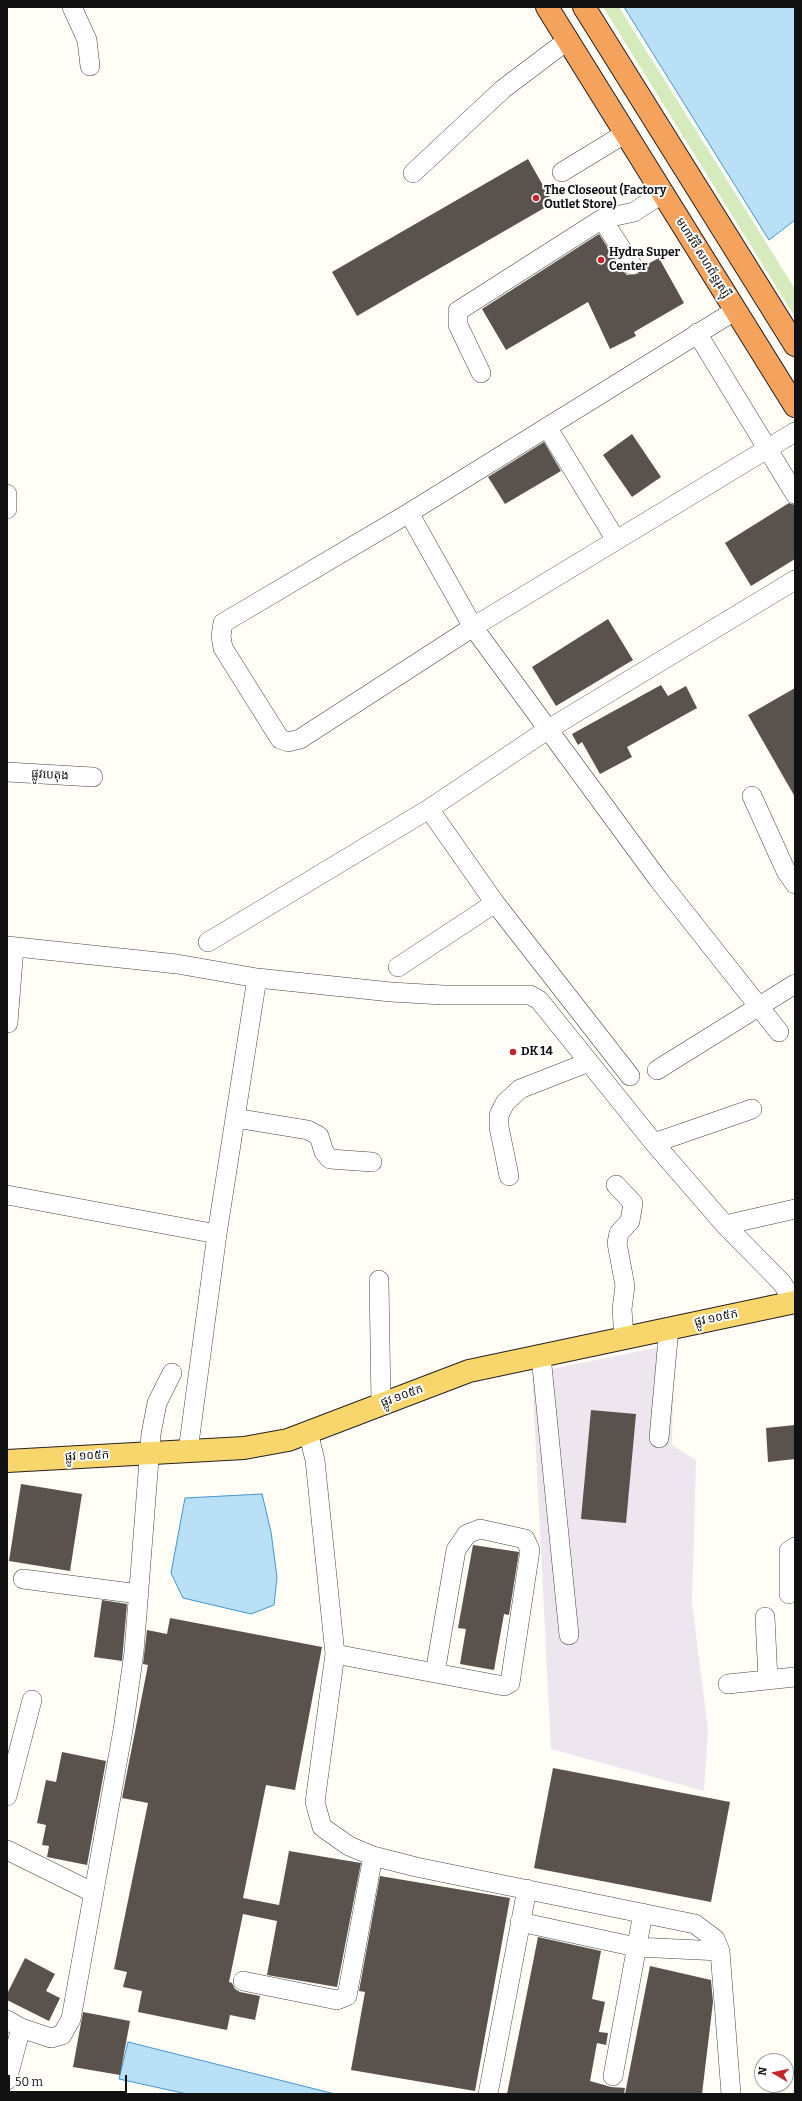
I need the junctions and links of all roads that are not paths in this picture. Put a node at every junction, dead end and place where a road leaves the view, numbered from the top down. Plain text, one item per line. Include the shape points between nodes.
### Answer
1 (72, 7) edge
2 (547, 7) edge
3 (584, 7) edge
4 (568, 40) junction
5 (90, 66) dead end
6 (626, 133) junction
7 (562, 172) dead end
8 (413, 173) dead end
9 (663, 193) junction
10 (602, 218) junction
11 (632, 265) dead end
12 (736, 310) junction
13 (698, 333) junction
14 (795, 346) edge
15 (481, 373) dead end
16 (795, 406) edge
17 (547, 426) junction
18 (795, 432) edge
19 (767, 449) junction
20 (7, 494) edge
21 (795, 494) edge
22 (7, 509) edge
23 (408, 513) junction
24 (616, 540) junction
25 (795, 580) edge
26 (473, 628) junction
27 (547, 730) junction
28 (7, 772) edge
29 (93, 777) dead end
30 (752, 796) dead end
31 (429, 810) junction
32 (795, 884) edge
33 (495, 903) junction
34 (208, 942) dead end
35 (10, 946) edge
36 (398, 967) dead end
37 (257, 978) junction
38 (795, 984) edge
39 (758, 1006) junction
40 (8, 1023) dead end
41 (779, 1032) dead end
42 (589, 1062) junction
43 (657, 1070) dead end
44 (630, 1076) dead end
45 (752, 1109) dead end
46 (235, 1118) junction
47 (654, 1143) junction
48 (372, 1162) dead end
49 (509, 1176) dead end
50 (616, 1186) dead end
51 (7, 1195) edge
52 (795, 1209) edge
53 (725, 1225) junction
54 (217, 1234) junction
55 (379, 1280) dead end
56 (795, 1302) edge
57 (669, 1328) junction
58 (624, 1338) junction
59 (541, 1356) junction
60 (172, 1373) dead end
61 (381, 1403) junction
62 (308, 1432) junction
63 (658, 1438) dead end
64 (188, 1451) junction
65 (149, 1453) junction
66 (7, 1461) edge
67 (795, 1547) edge
68 (23, 1579) dead end
69 (138, 1594) junction
70 (789, 1594) dead end
71 (765, 1617) dead end
72 (569, 1635) dead end
73 (336, 1654) junction
74 (435, 1673) junction
75 (795, 1677) edge
76 (768, 1680) junction
77 (728, 1684) dead end
78 (32, 1700) dead end
79 (7, 1796) edge
80 (7, 1850) edge
81 (373, 1856) junction
82 (527, 1889) junction
83 (94, 1893) junction
84 (643, 1912) junction
85 (520, 1922) junction
86 (636, 1947) junction
87 (720, 1951) junction
88 (243, 1981) dead end
89 (14, 2024) edge
90 (614, 2076) dead end
91 (7, 2080) edge
92 (488, 2094) edge
93 (731, 2094) edge

1 - 5 street via 87,40
2 - 4 highway, មហាវិថី សហព័ន្ធរុស្ស៊ី
3 - 14 highway
4 - 6 highway, មហាវិថី សហព័ន្ធរុស្ស៊ី
4 - 8 street via 503,89
6 - 7 street
6 - 9 highway, មហាវិថី សហព័ន្ធរុស្ស៊ី
9 - 10 street via 634,212
9 - 12 highway, មហាវិថី សហព័ន្ធរុស្ស៊ី
10 - 11 street
10 - 15 street via 458,311 458,325
12 - 13 street
12 - 16 highway, មហាវិថី សហព័ន្ធរុស្ស៊ី
13 - 17 street
13 - 19 street
17 - 23 street
17 - 24 street
18 - 19 street
19 - 21 street
19 - 24 street
20 - 22 street
23 - 26 street
23 - 26 street via 224,623 221,636 223,648 280,739 288,742 300,740
24 - 26 street
25 - 27 street
26 - 27 street
27 - 31 street
27 - 39 street via 658,880
28 - 29 street, ផ្លូវបេតុង
30 - 32 street via 786,871
31 - 33 street
31 - 34 street
33 - 36 street
33 - 44 street
35 - 37 street via 177,964
35 - 40 street
37 - 42 street via 443,995 530,996 539,1000
37 - 46 street
38 - 39 street
39 - 41 street
39 - 43 street
42 - 47 street
42 - 49 street via 520,1089 504,1103 499,1115 499,1127
45 - 47 street
46 - 48 street via 308,1130 319,1136 324,1152 330,1159
46 - 54 street
47 - 53 street
50 - 58 street via 633,1203 630,1221 620,1233 617,1243 625,1286 622,1309
51 - 54 street
52 - 53 street
53 - 56 street via 782,1283
54 - 64 street
55 - 61 street
56 - 57 main road, ផ្លូវ ១០៥ក
57 - 58 main road, ផ្លូវ ១០៥ក
57 - 63 street
58 - 59 main road, ផ្លូវ ១០៥ក
59 - 61 main road, ផ្លូវ ១០៥ក via 469,1371
59 - 72 street
60 - 65 street via 157,1403
61 - 62 main road, ផ្លូវ ១០៥ក
62 - 64 main road, ផ្លូវ ១០៥ក via 288,1440 244,1448
62 - 73 street via 315,1460
64 - 65 main road, ផ្លូវ ១០៥ក
65 - 66 main road, ផ្លូវ ១០៥ក
65 - 69 street
67 - 70 street via 789,1551
68 - 69 street
69 - 83 street via 134,1652 123,1730
71 - 76 street
73 - 74 street
73 - 81 street via 315,1802 322,1827 349,1846
74 - 74 street via 504,1686 510,1683 530,1550 525,1539 480,1529 467,1534 456,1550
75 - 76 street
76 - 77 street
78 - 79 street
80 - 83 street
81 - 82 street
81 - 88 street via 347,1996 337,2000
82 - 84 street
82 - 85 street
83 - 89 street via 71,2019 62,2035 52,2038
84 - 86 street
84 - 87 street via 695,1924 715,1939
85 - 86 street
85 - 92 street
86 - 87 street
86 - 90 street
87 - 93 street
89 - 91 street

